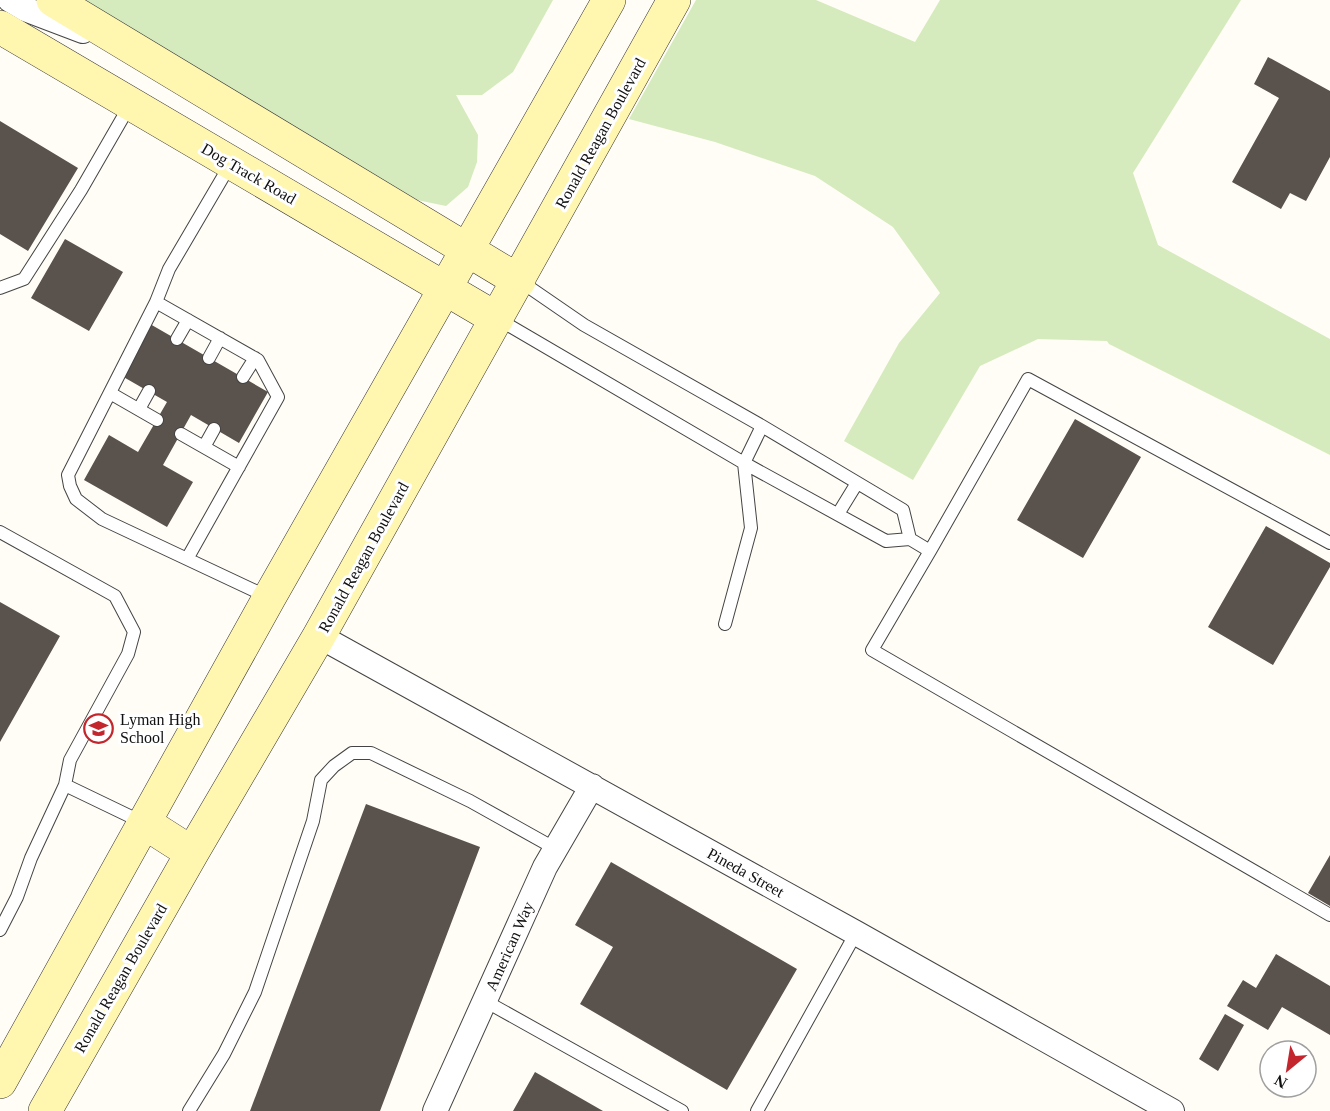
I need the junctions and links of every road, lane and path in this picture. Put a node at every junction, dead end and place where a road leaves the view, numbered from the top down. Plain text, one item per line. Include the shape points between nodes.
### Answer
1 (53, 0) edge
2 (609, 0) edge
3 (674, 0) edge
4 (3, 21) edge
5 (147, 56) junction
6 (130, 104) junction
7 (231, 163) junction
8 (467, 249) junction
9 (519, 281) junction
10 (0, 288) edge
11 (444, 288) junction
12 (156, 302) junction
13 (497, 319) junction
14 (188, 320) junction
15 (177, 339) dead end
16 (220, 339) junction
17 (209, 357) dead end
18 (255, 357) junction
19 (243, 377) dead end
20 (149, 391) dead end
21 (110, 393) junction
22 (139, 409) junction
23 (157, 420) dead end
24 (762, 426) junction
25 (214, 429) dead end
26 (181, 434) dead end
27 (204, 447) junction
28 (744, 463) junction
29 (239, 467) junction
30 (857, 483) junction
31 (838, 514) junction
32 (0, 532) edge
33 (910, 539) junction
34 (1330, 543) edge
35 (930, 551) junction
36 (187, 559) junction
37 (269, 598) junction
38 (725, 624) dead end
39 (319, 636) junction
40 (65, 785) junction
41 (592, 786) junction
42 (145, 823) junction
43 (556, 849) junction
44 (192, 853) junction
45 (1330, 915) edge
46 (0, 930) edge
47 (856, 933) junction
48 (485, 1001) junction
49 (0, 1082) edge
50 (45, 1111) edge
51 (189, 1111) edge
52 (435, 1111) edge
53 (682, 1111) edge
54 (757, 1111) edge
55 (1172, 1111) edge

1 - 5 main road
2 - 8 main road
3 - 9 main road, Ronald Reagan Boulevard
4 - 5 street via 25,9
4 - 6 main road, Dog Track Road
5 - 8 main road
6 - 7 main road, Dog Track Road
6 - 10 lane via 24,279
7 - 11 main road, Dog Track Road
7 - 12 lane via 169,269
8 - 9 main road
8 - 11 main road
9 - 13 main road, Ronald Reagan Boulevard
9 - 24 lane via 584,324
11 - 13 main road, Dog Track Road
11 - 37 main road
12 - 14 lane
12 - 21 lane
13 - 28 lane
13 - 39 main road, Ronald Reagan Boulevard
14 - 15 lane
14 - 16 lane
16 - 17 lane
16 - 18 lane
18 - 19 lane
18 - 29 lane via 278,397
20 - 22 lane
21 - 22 lane
21 - 36 lane via 68,475 76,499 102,519
22 - 23 lane
24 - 28 lane
24 - 30 lane
25 - 27 lane
26 - 27 lane
27 - 29 lane
28 - 31 lane
28 - 38 lane via 751,528
29 - 36 lane
30 - 31 lane
30 - 33 lane via 903,510
31 - 33 lane via 886,541
32 - 40 lane via 115,596 134,633 128,654 70,760
33 - 35 lane
34 - 35 lane via 1028,379
35 - 45 lane via 872,650
36 - 37 lane
37 - 42 main road
39 - 41 street, Pineda Street
39 - 44 main road, Ronald Reagan Boulevard
40 - 42 lane
40 - 46 lane
41 - 43 street, American Way
41 - 47 street, Pineda Street
42 - 44 main road
42 - 49 main road
43 - 48 street, American Way
43 - 51 lane via 371,753 352,753 321,780 313,821 255,992
44 - 50 main road, Ronald Reagan Boulevard
47 - 54 lane
47 - 55 street, Pineda Street
48 - 52 street, American Way
48 - 53 lane

